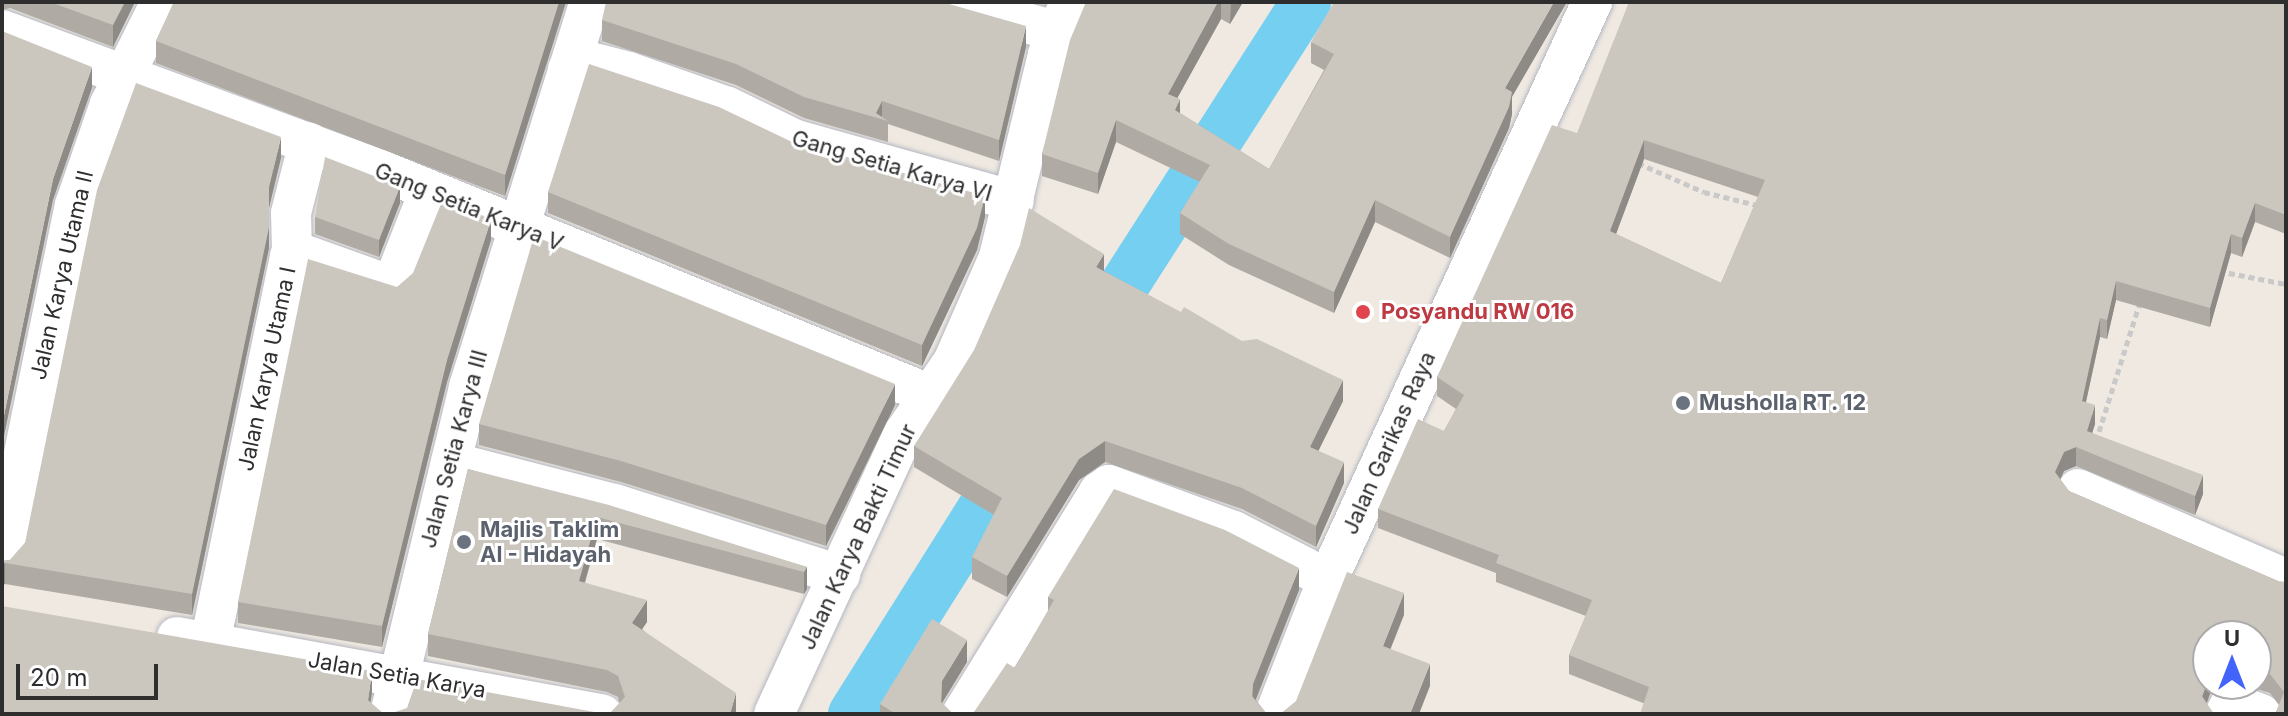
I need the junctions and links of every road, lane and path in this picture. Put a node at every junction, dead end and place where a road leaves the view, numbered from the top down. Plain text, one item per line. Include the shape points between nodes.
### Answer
1 (161, 2) edge
2 (590, 2) edge
3 (949, 2) edge
4 (1592, 2) edge
5 (1063, 16) edge
6 (2, 30) edge
7 (568, 69) junction
8 (128, 73) junction
9 (309, 142) junction
10 (1635, 162) edge
11 (429, 192) junction
12 (1014, 201) junction
13 (1766, 208) edge
14 (518, 228) junction
15 (292, 253) junction
16 (2206, 270) edge
17 (2286, 284) edge
18 (2142, 294) edge
19 (931, 395) junction
20 (451, 462) junction
21 (2078, 489) joint
22 (2, 560) edge
23 (840, 575) junction
24 (1328, 579) junction
25 (2286, 579) edge
26 (136, 630) edge
27 (210, 643) junction
28 (398, 673) junction
29 (390, 714) edge
30 (602, 714) edge
31 (774, 714) edge
32 (962, 714) edge
33 (1275, 714) edge

1 - 8 street, Jalan Karya Utama II
2 - 7 street
3 - 5 street
4 - 24 street, Jalan Garikas Raya via 1405,428
5 - 12 street, Jalan Karya Bakti Timur
6 - 8 street, Gang Setia Karya V
7 - 12 street, Gang Setia Karya VI via 587,61 629,72 728,107 796,140
7 - 14 street
8 - 9 street, Gang Setia Karya V
8 - 22 street, Jalan Karya Utama II via 110,104 75,205
9 - 11 street, Gang Setia Karya V
9 - 15 street via 291,213
10 - 13 path via 1704,192
11 - 14 street, Gang Setia Karya V
11 - 15 street, Jalan Karya Utama I via 392,286
12 - 19 street, Jalan Karya Bakti Timur via 999,257 953,362
14 - 19 street, Gang Setia Karya V
14 - 20 street, Jalan Setia Karya III
15 - 27 street, Jalan Karya Utama I
16 - 17 path
18 - 21 path via 2127,355
19 - 23 street, Jalan Karya Bakti Timur via 904,433
20 - 23 street via 615,504
20 - 28 street, Jalan Setia Karya III
21 - 25 street
23 - 31 street, Jalan Karya Bakti Timur
24 - 32 street via 1234,531 1109,485 1099,492
24 - 33 street, Jalan Garikas Raya
26 - 27 street, Jalan Setia Karya
27 - 28 street, Jalan Setia Karya
28 - 29 street, Jalan Setia Karya III
28 - 30 street, Jalan Setia Karya

